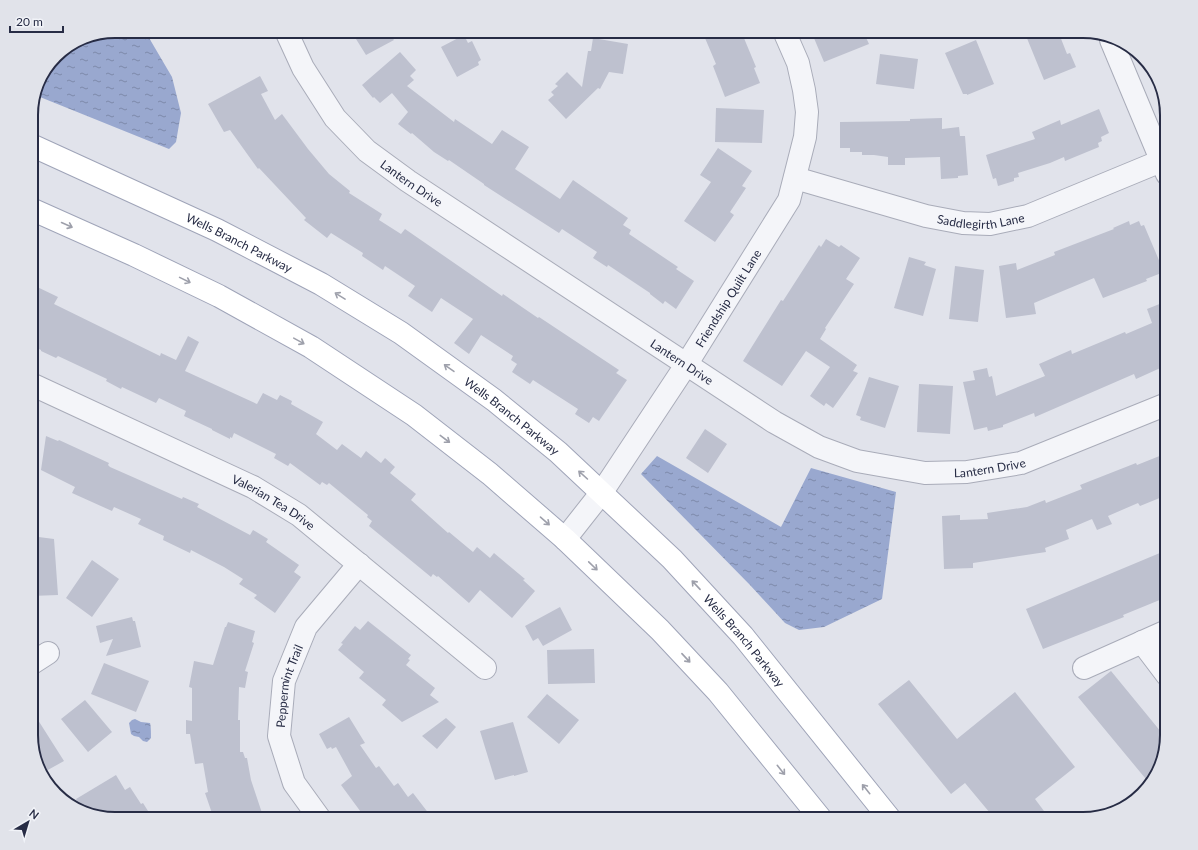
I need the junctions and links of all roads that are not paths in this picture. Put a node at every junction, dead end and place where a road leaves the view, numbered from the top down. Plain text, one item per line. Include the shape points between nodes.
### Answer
1 (289, 38) edge
2 (787, 38) edge
3 (1113, 44) edge
4 (38, 148) edge
5 (1160, 158) edge
6 (1160, 169) edge
7 (795, 178) junction
8 (38, 212) edge
9 (686, 365) junction
10 (38, 387) edge
11 (1160, 407) edge
12 (602, 492) junction
13 (565, 539) junction
14 (359, 564) junction
15 (1160, 634) edge
16 (1142, 642) junction
17 (1160, 666) edge
18 (485, 668) dead end
19 (1084, 668) dead end
20 (315, 812) edge
21 (816, 812) edge
22 (884, 812) edge

1 - 9 street, Lantern Drive via 303,68 335,118 367,151 408,181
2 - 7 street, Friendship Quilt Lane via 798,63 807,112 805,137
3 - 5 street
12 -> 4 main road, Wells Branch Parkway via 494,400 401,334 321,284 218,230
6 - 7 street, Saddlegirth Lane via 1028,216 990,224 963,223 926,216
7 - 9 street, Friendship Quilt Lane via 789,200
8 -> 13 main road via 219,296 311,347 414,415 490,474
9 - 11 street, Lantern Drive via 774,422 819,447 857,461 924,473 968,472 1021,463
9 - 12 street, Friendship Quilt Lane
10 - 14 street, Valerian Tea Drive via 253,487 299,515
12 - 13 street, Friendship Quilt Lane
22 -> 12 main road, Wells Branch Parkway via 743,636 672,559
13 -> 21 main road via 660,630 718,692
14 - 18 street, Valerian Tea Drive
14 - 20 street, Peppermint Trail via 306,627 284,681 280,736 294,782
15 - 16 street
16 - 17 street
16 - 19 street

